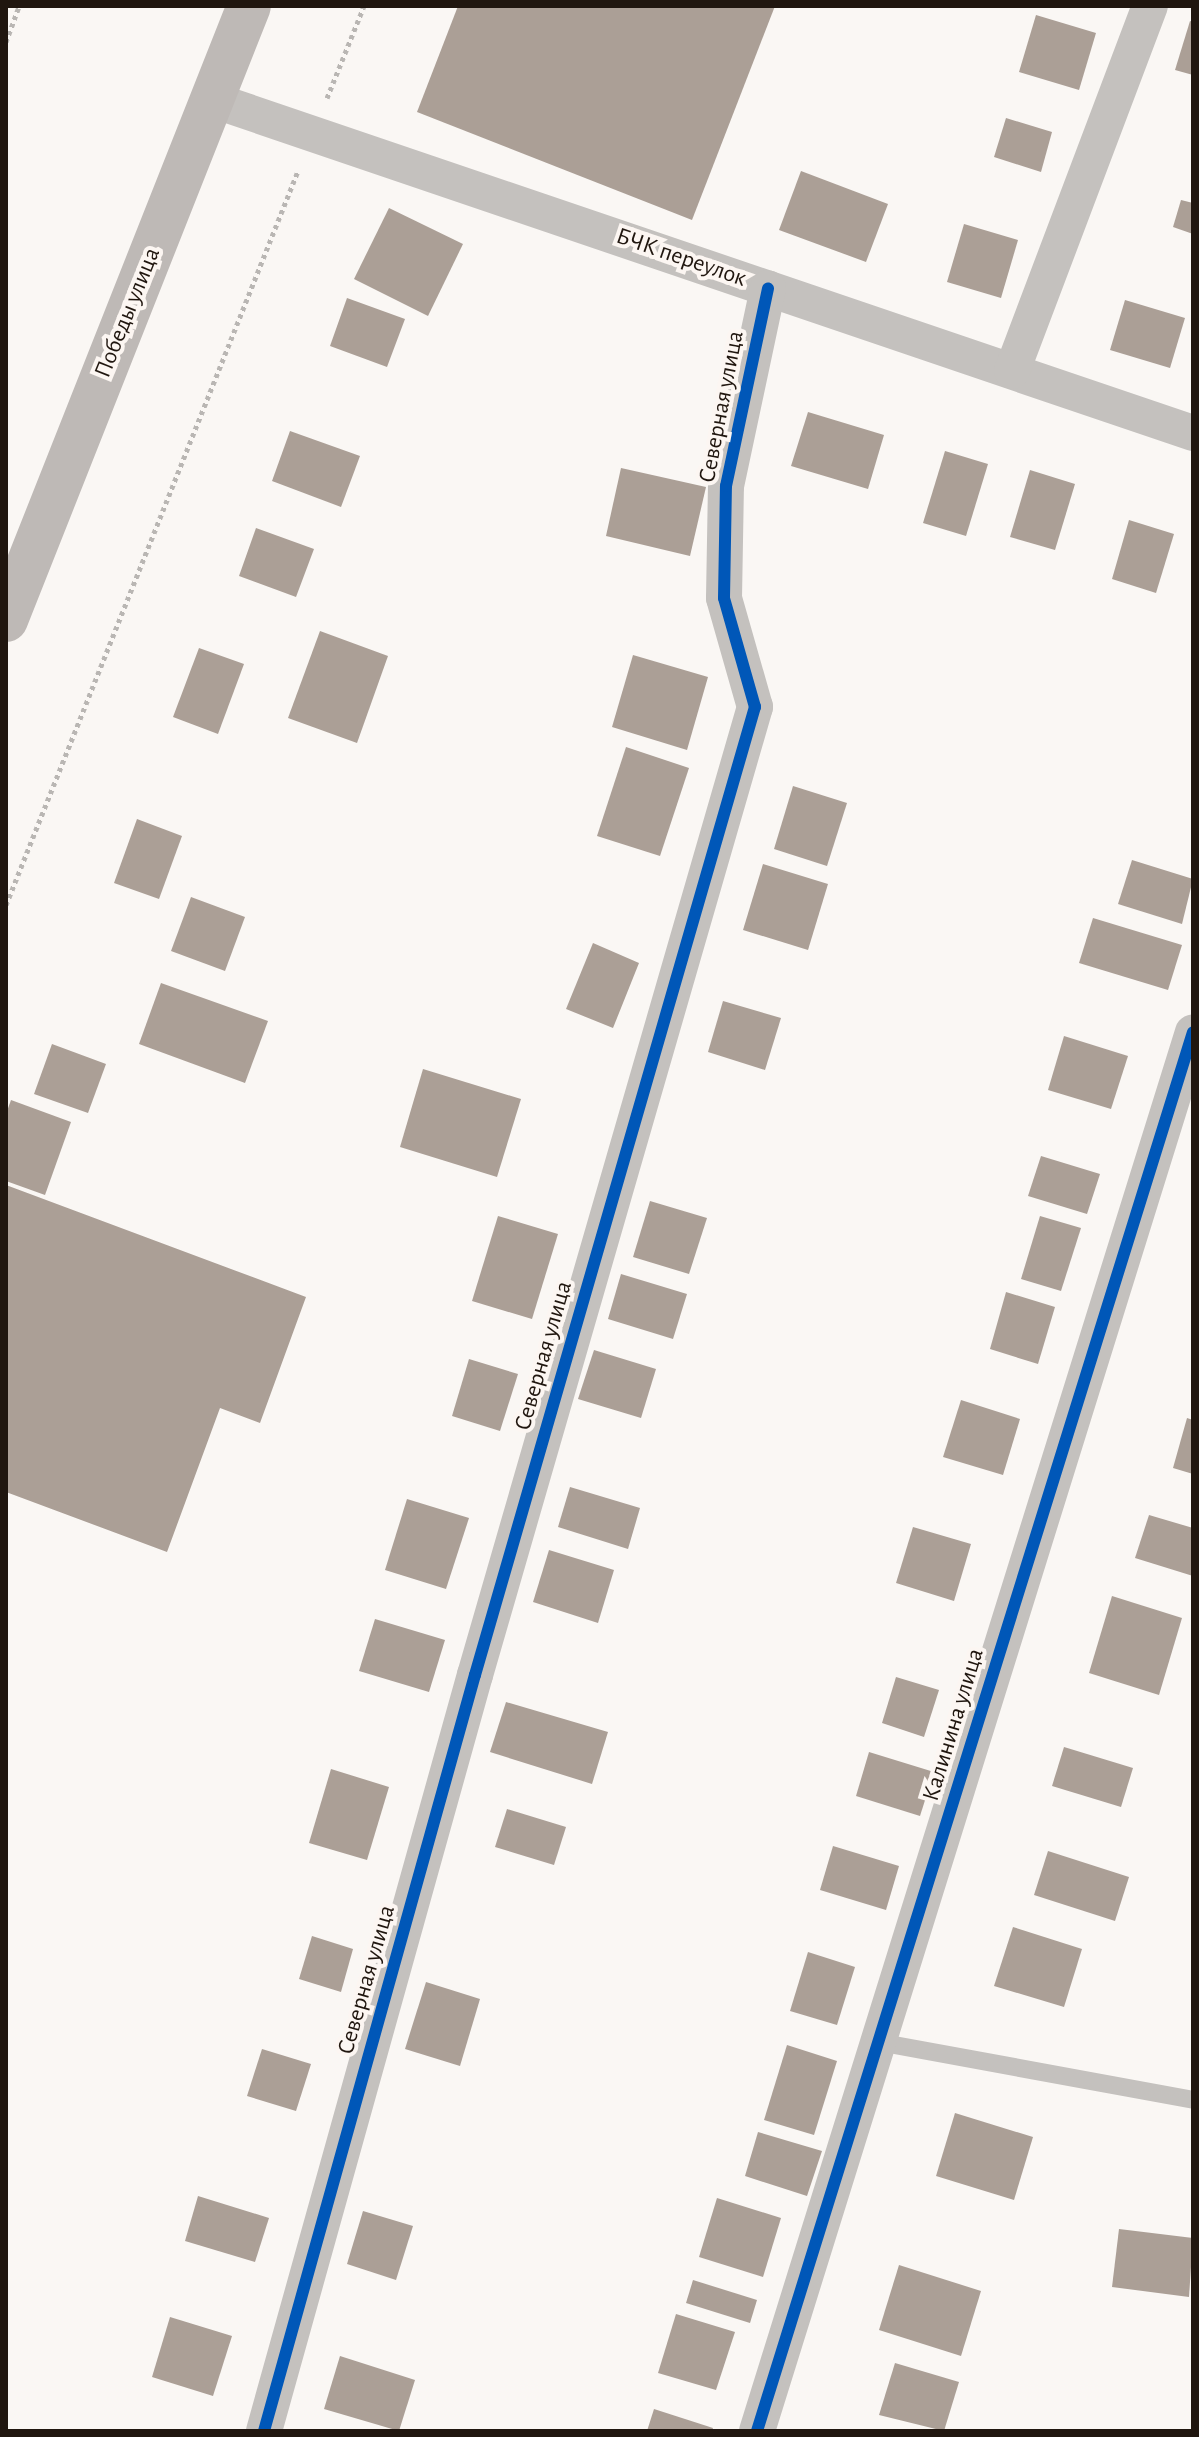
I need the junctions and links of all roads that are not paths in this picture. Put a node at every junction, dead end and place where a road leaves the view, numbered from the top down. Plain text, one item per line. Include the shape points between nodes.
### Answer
1 (249, 6) edge
2 (1150, 6) edge
3 (213, 100) junction
4 (768, 288) junction
5 (1012, 371) junction
6 (1193, 433) edge
7 (6, 620) edge
8 (1193, 1032) edge
9 (878, 2042) junction
10 (1193, 2100) edge
11 (264, 2431) edge
12 (757, 2431) edge

1 - 3 main road, Победы улица
2 - 5 street
3 - 4 street, БЧК переулок
3 - 7 main road, Победы улица
4 - 5 street, БЧК переулок
4 - 11 street, Северная улица via 726,486 724,598 755,707 475,1675
5 - 6 street, БЧК переулок
8 - 9 street, Калинина улица
9 - 10 lane
9 - 12 street, Калинина улица

